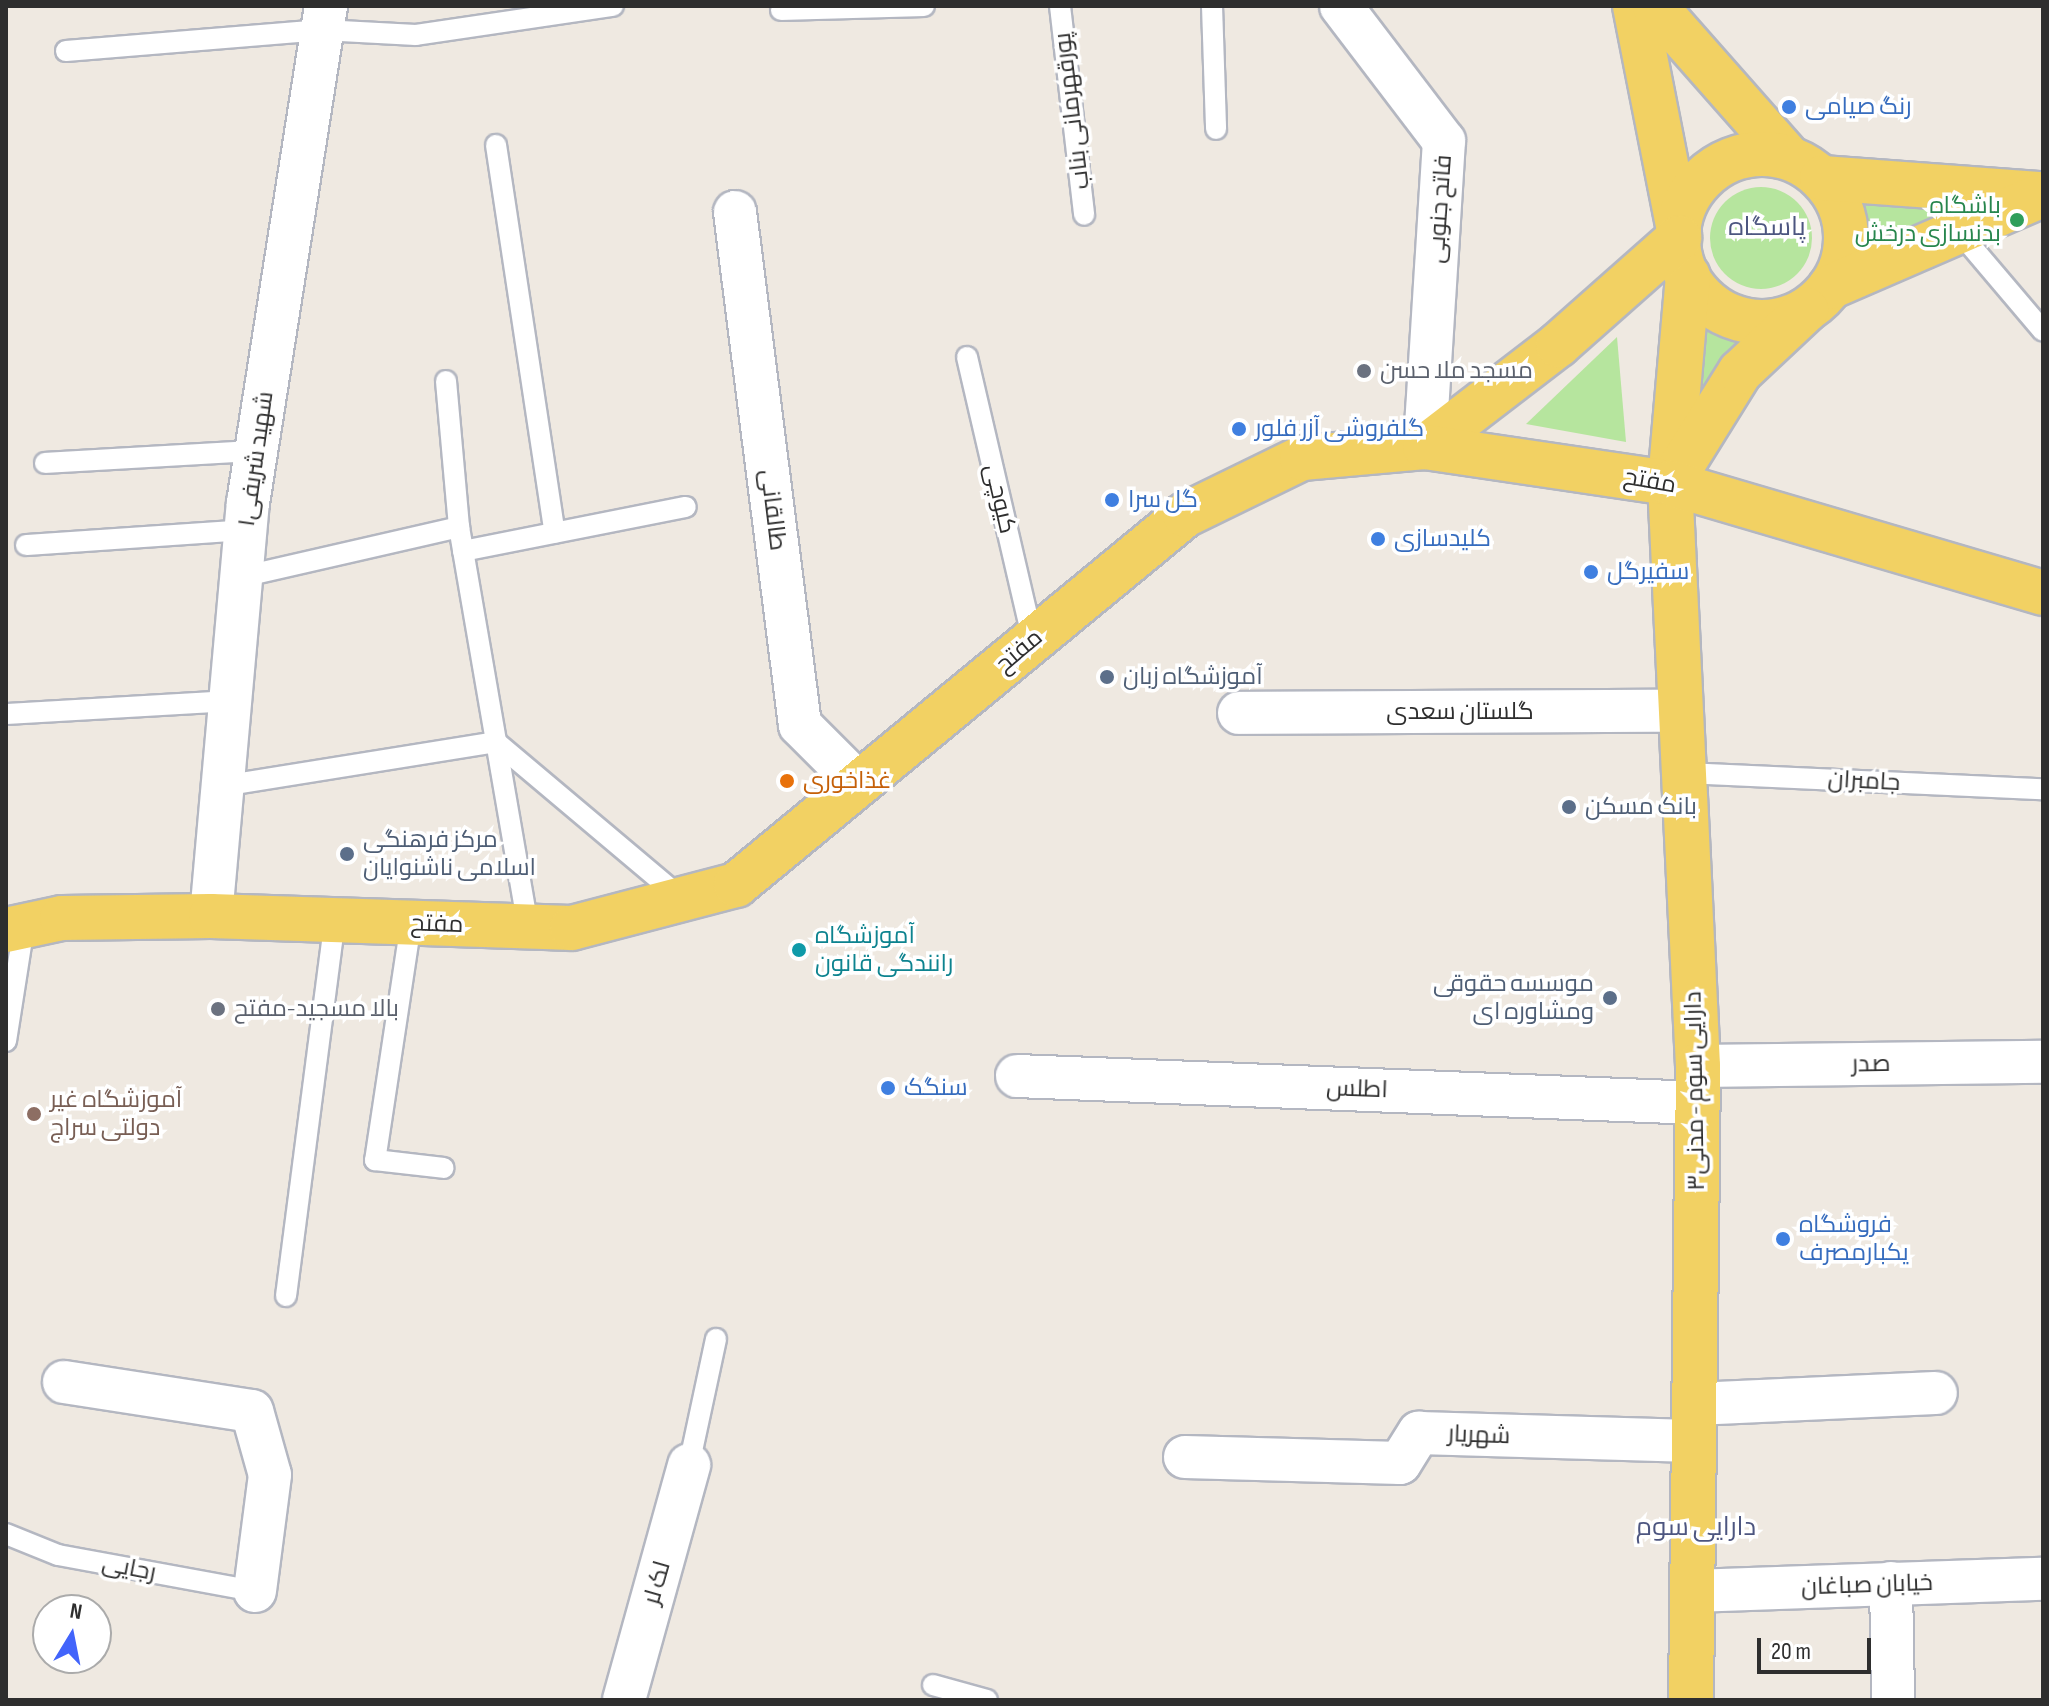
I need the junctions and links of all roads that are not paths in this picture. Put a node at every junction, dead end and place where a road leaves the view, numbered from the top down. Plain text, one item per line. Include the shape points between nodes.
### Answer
1 (613, 6) edge
2 (924, 6) edge
3 (1060, 6) edge
4 (1212, 6) edge
5 (1341, 6) edge
6 (1635, 6) edge
7 (1655, 6) edge
8 (568, 10) edge
9 (781, 10) dead end
10 (324, 18) edge
11 (66, 51) dead end
12 (1216, 129) dead end
13 (496, 145) dead end
14 (1805, 168) junction
15 (2043, 195) edge
16 (735, 212) dead end
17 (1084, 215) dead end
18 (1960, 233) junction
19 (1682, 248) junction
20 (1818, 299) junction
21 (2043, 331) edge
22 (967, 357) dead end
23 (446, 381) dead end
24 (1425, 447) junction
25 (256, 451) junction
26 (45, 463) dead end
27 (1670, 483) junction
28 (686, 507) dead end
29 (459, 527) junction
30 (245, 530) junction
31 (555, 533) junction
32 (26, 545) dead end
33 (463, 551) junction
34 (241, 577) junction
35 (2043, 593) edge
36 (1033, 640) junction
37 (230, 701) junction
38 (1681, 711) junction
39 (1239, 713) dead end
40 (6, 714) edge
41 (496, 742) junction
42 (1684, 773) junction
43 (859, 784) junction
44 (222, 786) junction
45 (2043, 789) edge
46 (683, 900) junction
47 (211, 916) junction
48 (335, 920) junction
49 (411, 923) junction
50 (528, 927) junction
51 (15, 928) edge
52 (6, 1041) edge
53 (2043, 1062) edge
54 (1017, 1076) dead end
55 (1698, 1084) junction
56 (444, 1168) dead end
57 (286, 1296) dead end
58 (716, 1339) dead end
59 (64, 1382) dead end
60 (1936, 1393) dead end
61 (1694, 1423) junction
62 (1185, 1457) dead end
63 (689, 1465) joint
64 (6, 1534) edge
65 (2043, 1579) edge
66 (1891, 1583) junction
67 (255, 1591) joint
68 (1692, 1591) junction
69 (933, 1685) dead end
70 (624, 1700) edge
71 (987, 1700) edge
72 (1691, 1700) edge
73 (1893, 1700) edge

1 - 8 lane
2 - 9 lane
3 - 17 lane, پورقهرمانی بناب
4 - 12 lane
5 - 24 street, فاتح جنوبی via 1444,141
6 - 19 main road
7 - 14 main road
8 - 10 lane via 416,35
10 - 11 lane
10 - 25 street, شهید شریفی۱
13 - 31 lane
14 - 15 main road
14 - 19 main road via 1738,157 1715,168 1684,206
14 - 20 main road via 1845,219 1847,243
15 - 18 main road
16 - 43 street, طالقانی via 800,725
18 - 20 main road
18 - 21 lane
19 - 20 main road via 1704,298 1726,314 1780,320
19 - 24 main road
19 - 27 main road, دارایی سوم - مدنی۳
20 - 27 main road via 1740,372
22 - 36 lane, کیوچی
23 - 29 lane
24 - 27 main road, مفتح
24 - 36 main road, مفتح via 1302,458 1185,515
25 - 26 lane
25 - 30 street, شهید شریفی۱
27 - 35 main road, مفتح
27 - 38 main road, دارایی سوم - مدنی۳
28 - 31 lane
29 - 33 lane
29 - 34 lane
30 - 32 lane
30 - 34 street, شهید شریفی۱
31 - 33 lane
33 - 41 lane
34 - 37 street, شهید شریفی۱
36 - 43 main road, مفتح
37 - 40 lane
37 - 44 street, شهید شریفی۱
38 - 39 street, گلستان سعدی
38 - 42 main road, دارایی سوم - مدنی۳
41 - 44 lane
41 - 46 lane
41 - 50 lane
42 - 45 lane, جامبران
42 - 55 main road, دارایی سوم - مدنی۳
43 - 46 main road, مفتح via 736,885
44 - 47 street, شهید شریفی۱
46 - 50 main road, مفتح via 572,928
47 - 48 main road, مفتح
47 - 51 main road, مفتح via 62,918
48 - 49 main road, مفتح
48 - 57 lane
49 - 50 main road, مفتح
49 - 56 lane via 375,1160
51 - 52 lane
53 - 55 street, صدر
54 - 55 street, اطلس
55 - 61 main road, دارایی سوم - مدنی۳
58 - 63 lane
59 - 67 street via 252,1411 270,1475
60 - 61 street
61 - 62 street, شهریار via 1419,1433 1400,1463
61 - 68 main road, دارایی سوم - مدنی۳
63 - 70 street, لک لر
64 - 67 lane, رجایی via 58,1555
65 - 66 street, خیابان صباغان
66 - 68 street, خیابان صباغان
66 - 73 street
68 - 72 main road, دارایی سوم - مدنی۳
69 - 71 lane

